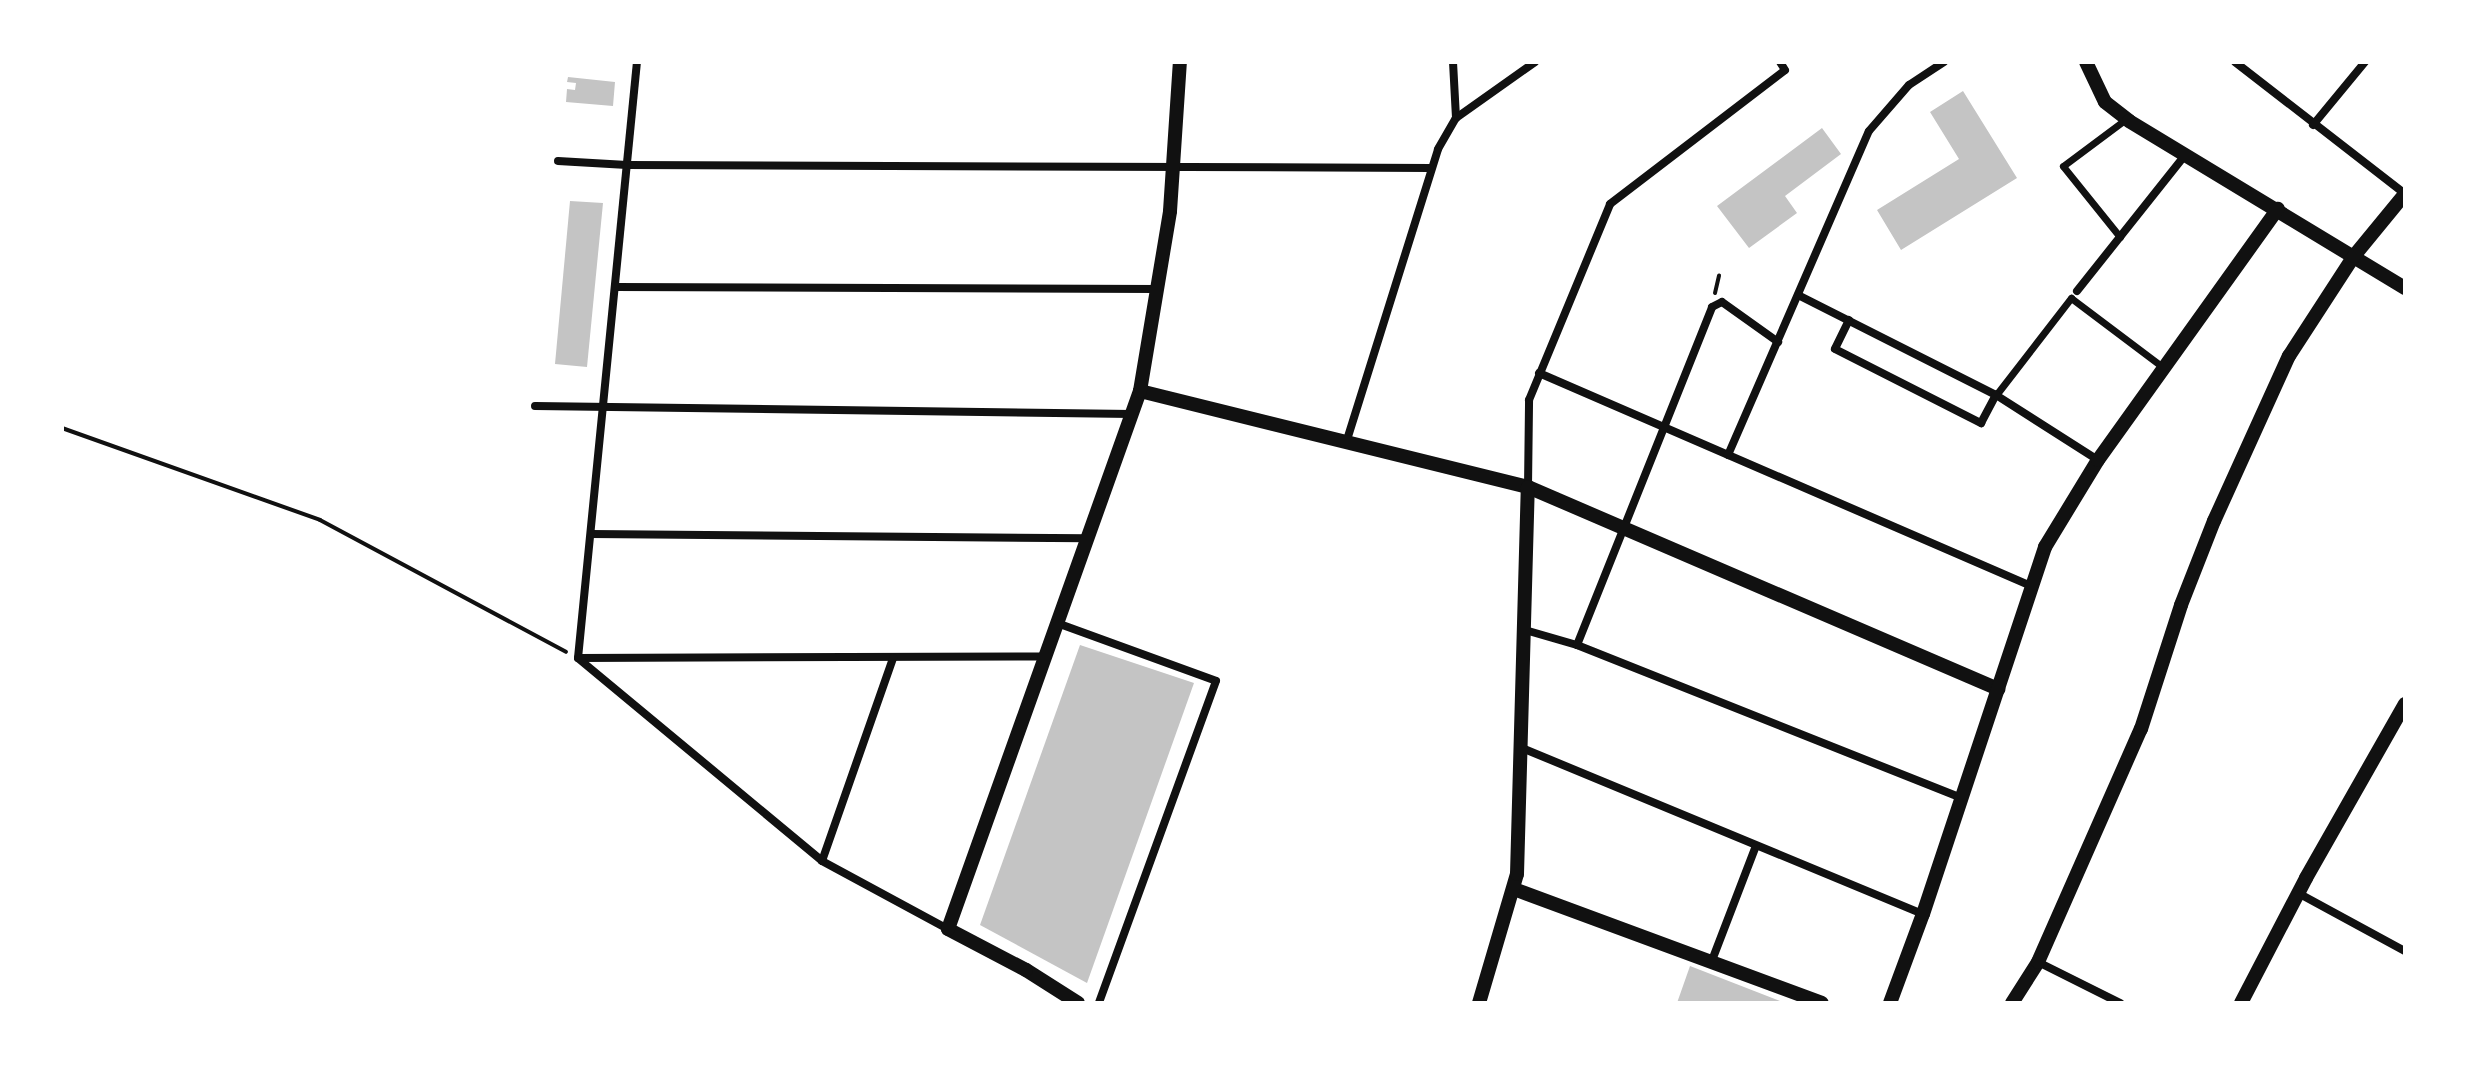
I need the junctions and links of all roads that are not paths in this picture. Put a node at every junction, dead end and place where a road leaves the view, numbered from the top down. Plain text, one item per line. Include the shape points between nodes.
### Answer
1 (637, 62) edge
2 (1180, 62) edge
3 (1453, 62) edge
4 (1535, 62) edge
5 (1944, 62) edge
6 (2086, 62) edge
7 (2235, 62) edge
8 (2365, 62) edge
9 (1782, 66) edge
10 (1456, 118) junction
11 (2126, 119) junction
12 (2313, 125) junction
13 (2185, 155) junction
14 (558, 161) dead end
15 (627, 165) junction
16 (1172, 166) junction
17 (1431, 168) junction
18 (2405, 194) edge
19 (2278, 209) junction
20 (2120, 237) junction
21 (2354, 256) junction
22 (615, 287) junction
23 (2405, 288) edge
24 (1157, 289) junction
25 (1798, 295) junction
26 (2074, 295) junction
27 (1849, 320) junction
28 (1778, 342) junction
29 (2164, 368) junction
30 (1539, 373) junction
31 (1140, 391) junction
32 (1996, 395) junction
33 (535, 406) dead end
34 (603, 409) junction
35 (1132, 414) junction
36 (1664, 428) junction
37 (1346, 443) junction
38 (1728, 455) junction
39 (2098, 460) junction
40 (1528, 487) junction
41 (1624, 528) junction
42 (591, 534) junction
43 (1087, 538) junction
44 (2029, 585) junction
45 (1057, 623) junction
46 (1525, 630) junction
47 (1577, 645) junction
48 (1043, 656) junction
49 (578, 658) junction
50 (893, 658) junction
51 (1998, 689) junction
52 (2405, 704) edge
53 (1522, 748) junction
54 (1962, 798) junction
55 (1756, 846) junction
56 (822, 861) junction
57 (1514, 889) junction
58 (2298, 893) junction
59 (1923, 914) junction
60 (948, 929) junction
61 (2405, 951) edge
62 (2038, 962) junction
63 (1711, 963) junction
64 (1078, 1003) edge
65 (1099, 1003) edge
66 (1479, 1003) edge
67 (1822, 1003) edge
68 (1890, 1003) edge
69 (2012, 1003) edge
70 (2120, 1003) edge
71 (2241, 1003) edge

1 - 15 street
2 - 16 street
3 - 10 street
4 - 10 street
5 - 25 street via 1909,85 1869,131
6 - 11 street via 2105,102
7 - 12 street
8 - 12 street
9 - 30 street via 1610,204
10 - 17 street
11 - 13 street
11 - 20 street via 2063,166
12 - 18 street
13 - 19 street
13 - 20 street
14 - 15 street
15 - 16 street
15 - 22 street
16 - 17 street
16 - 24 street
17 - 37 street
18 - 21 street
19 - 21 street
19 - 29 street
20 - 26 street
21 - 23 street
21 - 62 street via 2289,356 2218,513 2141,729
22 - 24 street
22 - 34 street
24 - 31 street
25 - 27 street
25 - 28 street
26 - 29 street
26 - 32 street
27 - 32 street
27 - 32 street via 1835,349 1981,423
28 - 36 street via 1722,302 1712,307
28 - 38 street
29 - 39 street
30 - 36 street
30 - 40 street via 1529,400
31 - 35 street
31 - 37 street
32 - 39 street
33 - 34 street
34 - 35 street
34 - 42 street
35 - 43 street
36 - 38 street
36 - 41 street
37 - 40 street
38 - 44 street
39 - 44 street via 2045,547
40 - 41 street
40 - 46 street
41 - 47 street
41 - 51 street
42 - 43 street
42 - 49 street
43 - 45 street
44 - 51 street
45 - 48 street
45 - 65 street via 1216,681
46 - 47 street
46 - 53 street
47 - 54 street
48 - 50 street
48 - 60 street
49 - 50 street
49 - 56 street
50 - 56 street
51 - 54 street
52 - 58 street
53 - 55 street
53 - 57 street
54 - 59 street
55 - 59 street
55 - 63 street
56 - 60 street
57 - 63 street
57 - 66 street
58 - 61 street
58 - 71 street
59 - 68 street
60 - 64 street
62 - 69 street
62 - 70 street
63 - 67 street

